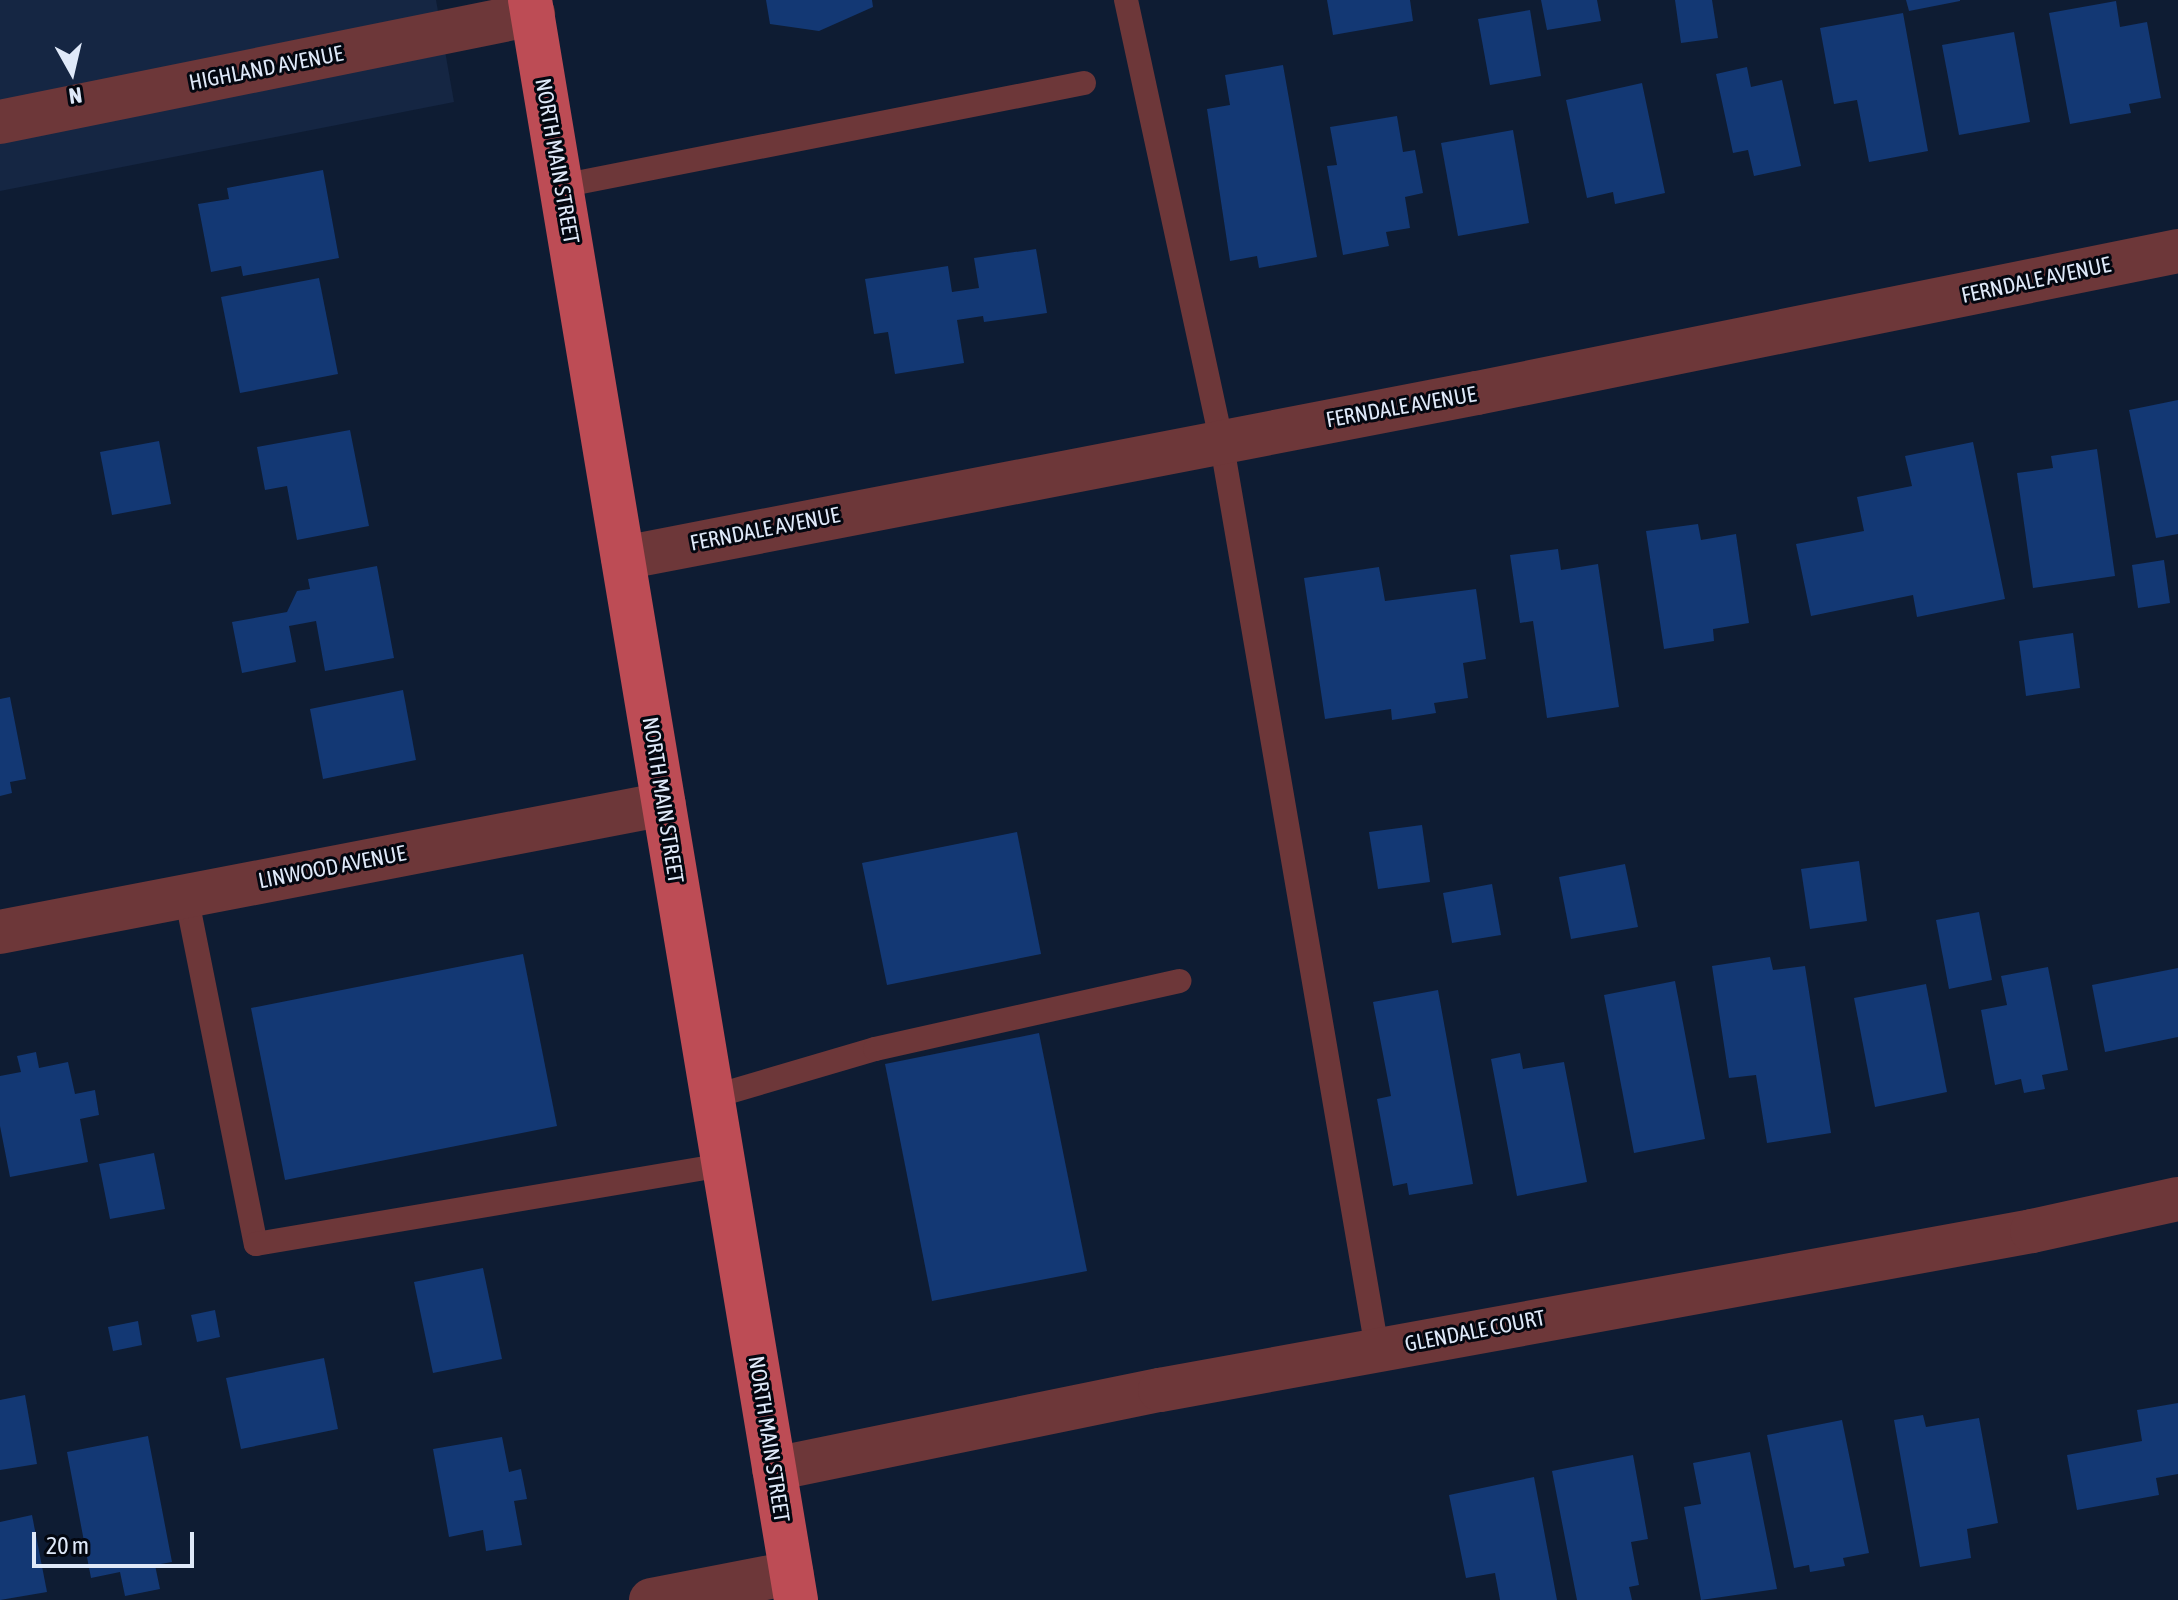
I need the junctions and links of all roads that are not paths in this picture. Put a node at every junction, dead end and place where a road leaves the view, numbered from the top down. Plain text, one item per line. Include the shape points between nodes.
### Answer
1 (1126, 0) edge
2 (531, 7) edge
3 (1084, 83) dead end
4 (0, 122) edge
5 (561, 186) junction
6 (2178, 251) edge
7 (1221, 440) junction
8 (623, 558) junction
9 (664, 804) junction
10 (186, 895) junction
11 (0, 932) edge
12 (1180, 981) dead end
13 (712, 1097) junction
14 (724, 1165) junction
15 (2178, 1199) edge
16 (1377, 1349) junction
17 (774, 1469) junction
18 (793, 1586) edge
19 (651, 1600) edge

1 - 7 lane
2 - 4 street, HIGHLAND AVENUE
2 - 5 main road, NORTH MAIN STREET
3 - 5 lane
5 - 8 main road, NORTH MAIN STREET
6 - 7 street, FERNDALE AVENUE
7 - 8 street, FERNDALE AVENUE
7 - 16 lane
8 - 9 main road, NORTH MAIN STREET
9 - 10 street, LINWOOD AVENUE
9 - 13 main road, NORTH MAIN STREET
10 - 11 street, LINWOOD AVENUE
10 - 14 lane via 256,1244
12 - 13 lane via 875,1049
13 - 14 main road, NORTH MAIN STREET
14 - 17 main road, NORTH MAIN STREET
15 - 16 street, GLENDALE COURT via 2032,1231
16 - 17 street, GLENDALE COURT
17 - 18 main road, NORTH MAIN STREET
18 - 19 street

